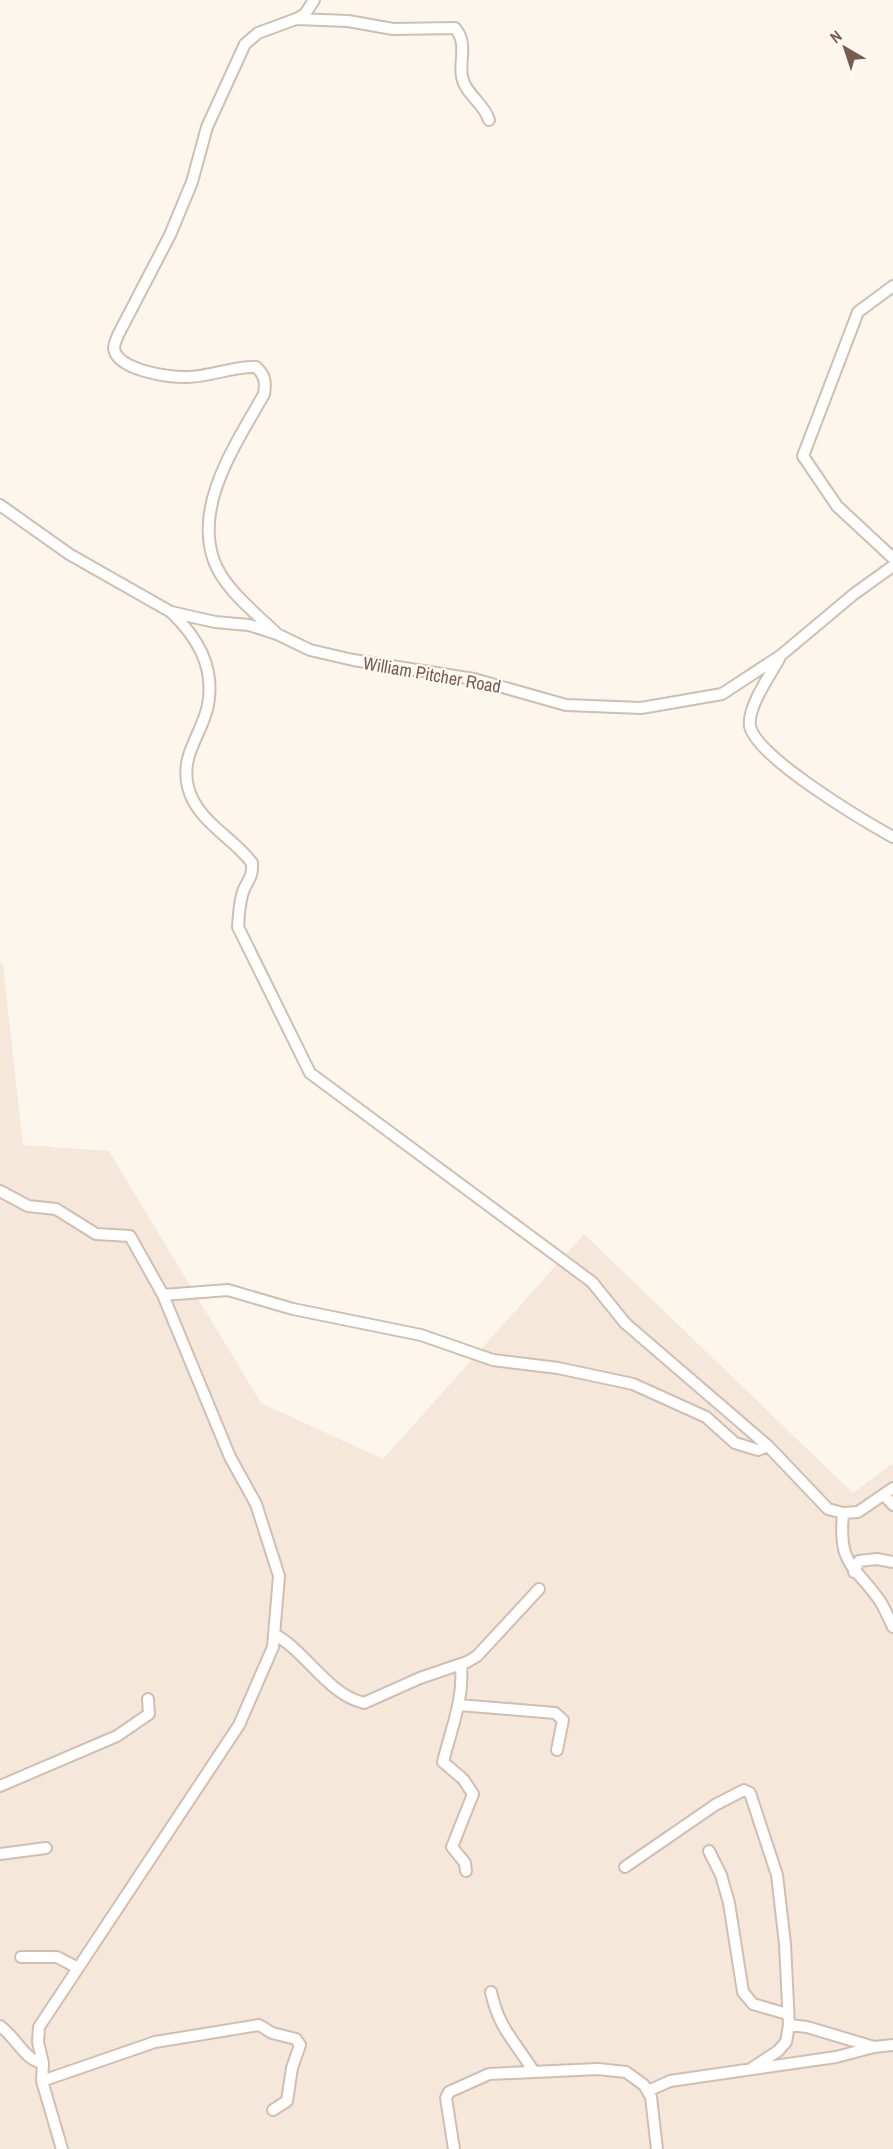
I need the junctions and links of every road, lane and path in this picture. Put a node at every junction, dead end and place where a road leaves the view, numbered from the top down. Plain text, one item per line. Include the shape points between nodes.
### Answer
1 (314, 0) edge
2 (296, 19) junction
3 (489, 120) dead end
4 (893, 286) edge
5 (0, 505) edge
6 (893, 558) edge
7 (893, 566) edge
8 (171, 612) junction
9 (277, 634) junction
10 (780, 656) junction
11 (892, 835) edge
12 (0, 1191) edge
13 (164, 1295) junction
14 (768, 1446) junction
15 (889, 1492) edge
16 (893, 1505) edge
17 (843, 1513) junction
18 (893, 1562) edge
19 (854, 1572) junction
20 (539, 1589) dead end
21 (893, 1627) edge
22 (274, 1634) junction
23 (461, 1665) junction
24 (148, 1699) dead end
25 (459, 1705) junction
26 (556, 1750) dead end
27 (0, 1786) edge
28 (46, 1848) dead end
29 (709, 1851) dead end
30 (0, 1854) edge
31 (625, 1867) dead end
32 (466, 1871) dead end
33 (21, 1957) dead end
34 (78, 1968) junction
35 (491, 1992) dead end
36 (787, 2014) junction
37 (789, 2025) junction
38 (0, 2026) edge
39 (893, 2045) edge
40 (874, 2047) junction
41 (43, 2063) junction
42 (752, 2068) junction
43 (534, 2072) junction
44 (42, 2081) junction
45 (648, 2091) junction
46 (273, 2110) dead end
47 (62, 2149) edge
48 (454, 2149) edge
49 (657, 2149) edge

1 - 2 street
2 - 3 street via 348,21 393,29 455,28 462,43 462,79
2 - 9 street via 258,33 245,44 207,127 192,182 174,224 114,348 126,365 155,374 188,378 246,366 256,367 262,373 266,383 264,394 214,492 209,537 214,561 235,592
4 - 6 street via 858,312 803,456 837,506
5 - 8 street, William Pitcher Road via 69,554
7 - 10 street, William Pitcher Road
8 - 9 street, William Pitcher Road via 249,625
8 - 14 street via 193,633 202,651 208,686 208,706 185,767 189,789 199,811 252,863 237,927 310,1073 592,1282 625,1323
9 - 10 street, William Pitcher Road via 321,653 474,679 566,705 641,708 722,694
10 - 11 street via 752,712 750,727 754,736 802,778 862,820
12 - 13 street via 28,1206 56,1209 96,1234 130,1236
13 - 14 street via 228,1290 293,1309 421,1335 493,1360 558,1368 633,1384 706,1417 735,1443 758,1450
13 - 22 street via 230,1457 258,1511 279,1576
14 - 17 street via 828,1509
15 - 16 street
15 - 17 street via 858,1512
17 - 19 street via 841,1539
18 - 19 street via 859,1561
19 - 21 street via 880,1601
20 - 23 street via 477,1656
22 - 23 street via 288,1642 342,1694 364,1702
22 - 34 street via 273,1647 239,1725
23 - 25 street
24 - 27 street via 149,1714 117,1736
25 - 26 street via 555,1713 563,1720
25 - 32 street via 443,1762 463,1779 472,1794 452,1847 465,1863
28 - 30 street
29 - 36 street via 729,1903 743,1992 753,2004
31 - 36 street via 715,1805 747,1791 777,1875 785,1944
33 - 34 street via 57,1957
34 - 41 street via 39,2027
35 - 43 street via 501,2025
36 - 37 street
37 - 40 street
37 - 42 street via 782,2046
38 - 41 street via 29,2058
39 - 40 street
40 - 42 street via 836,2057
41 - 44 street
42 - 45 street via 670,2081
43 - 45 street via 626,2072
43 - 48 street via 489,2074 449,2092 446,2098
44 - 46 street via 155,2042 259,2025 296,2039 300,2045 287,2101
44 - 47 street
45 - 49 street via 654,2105

